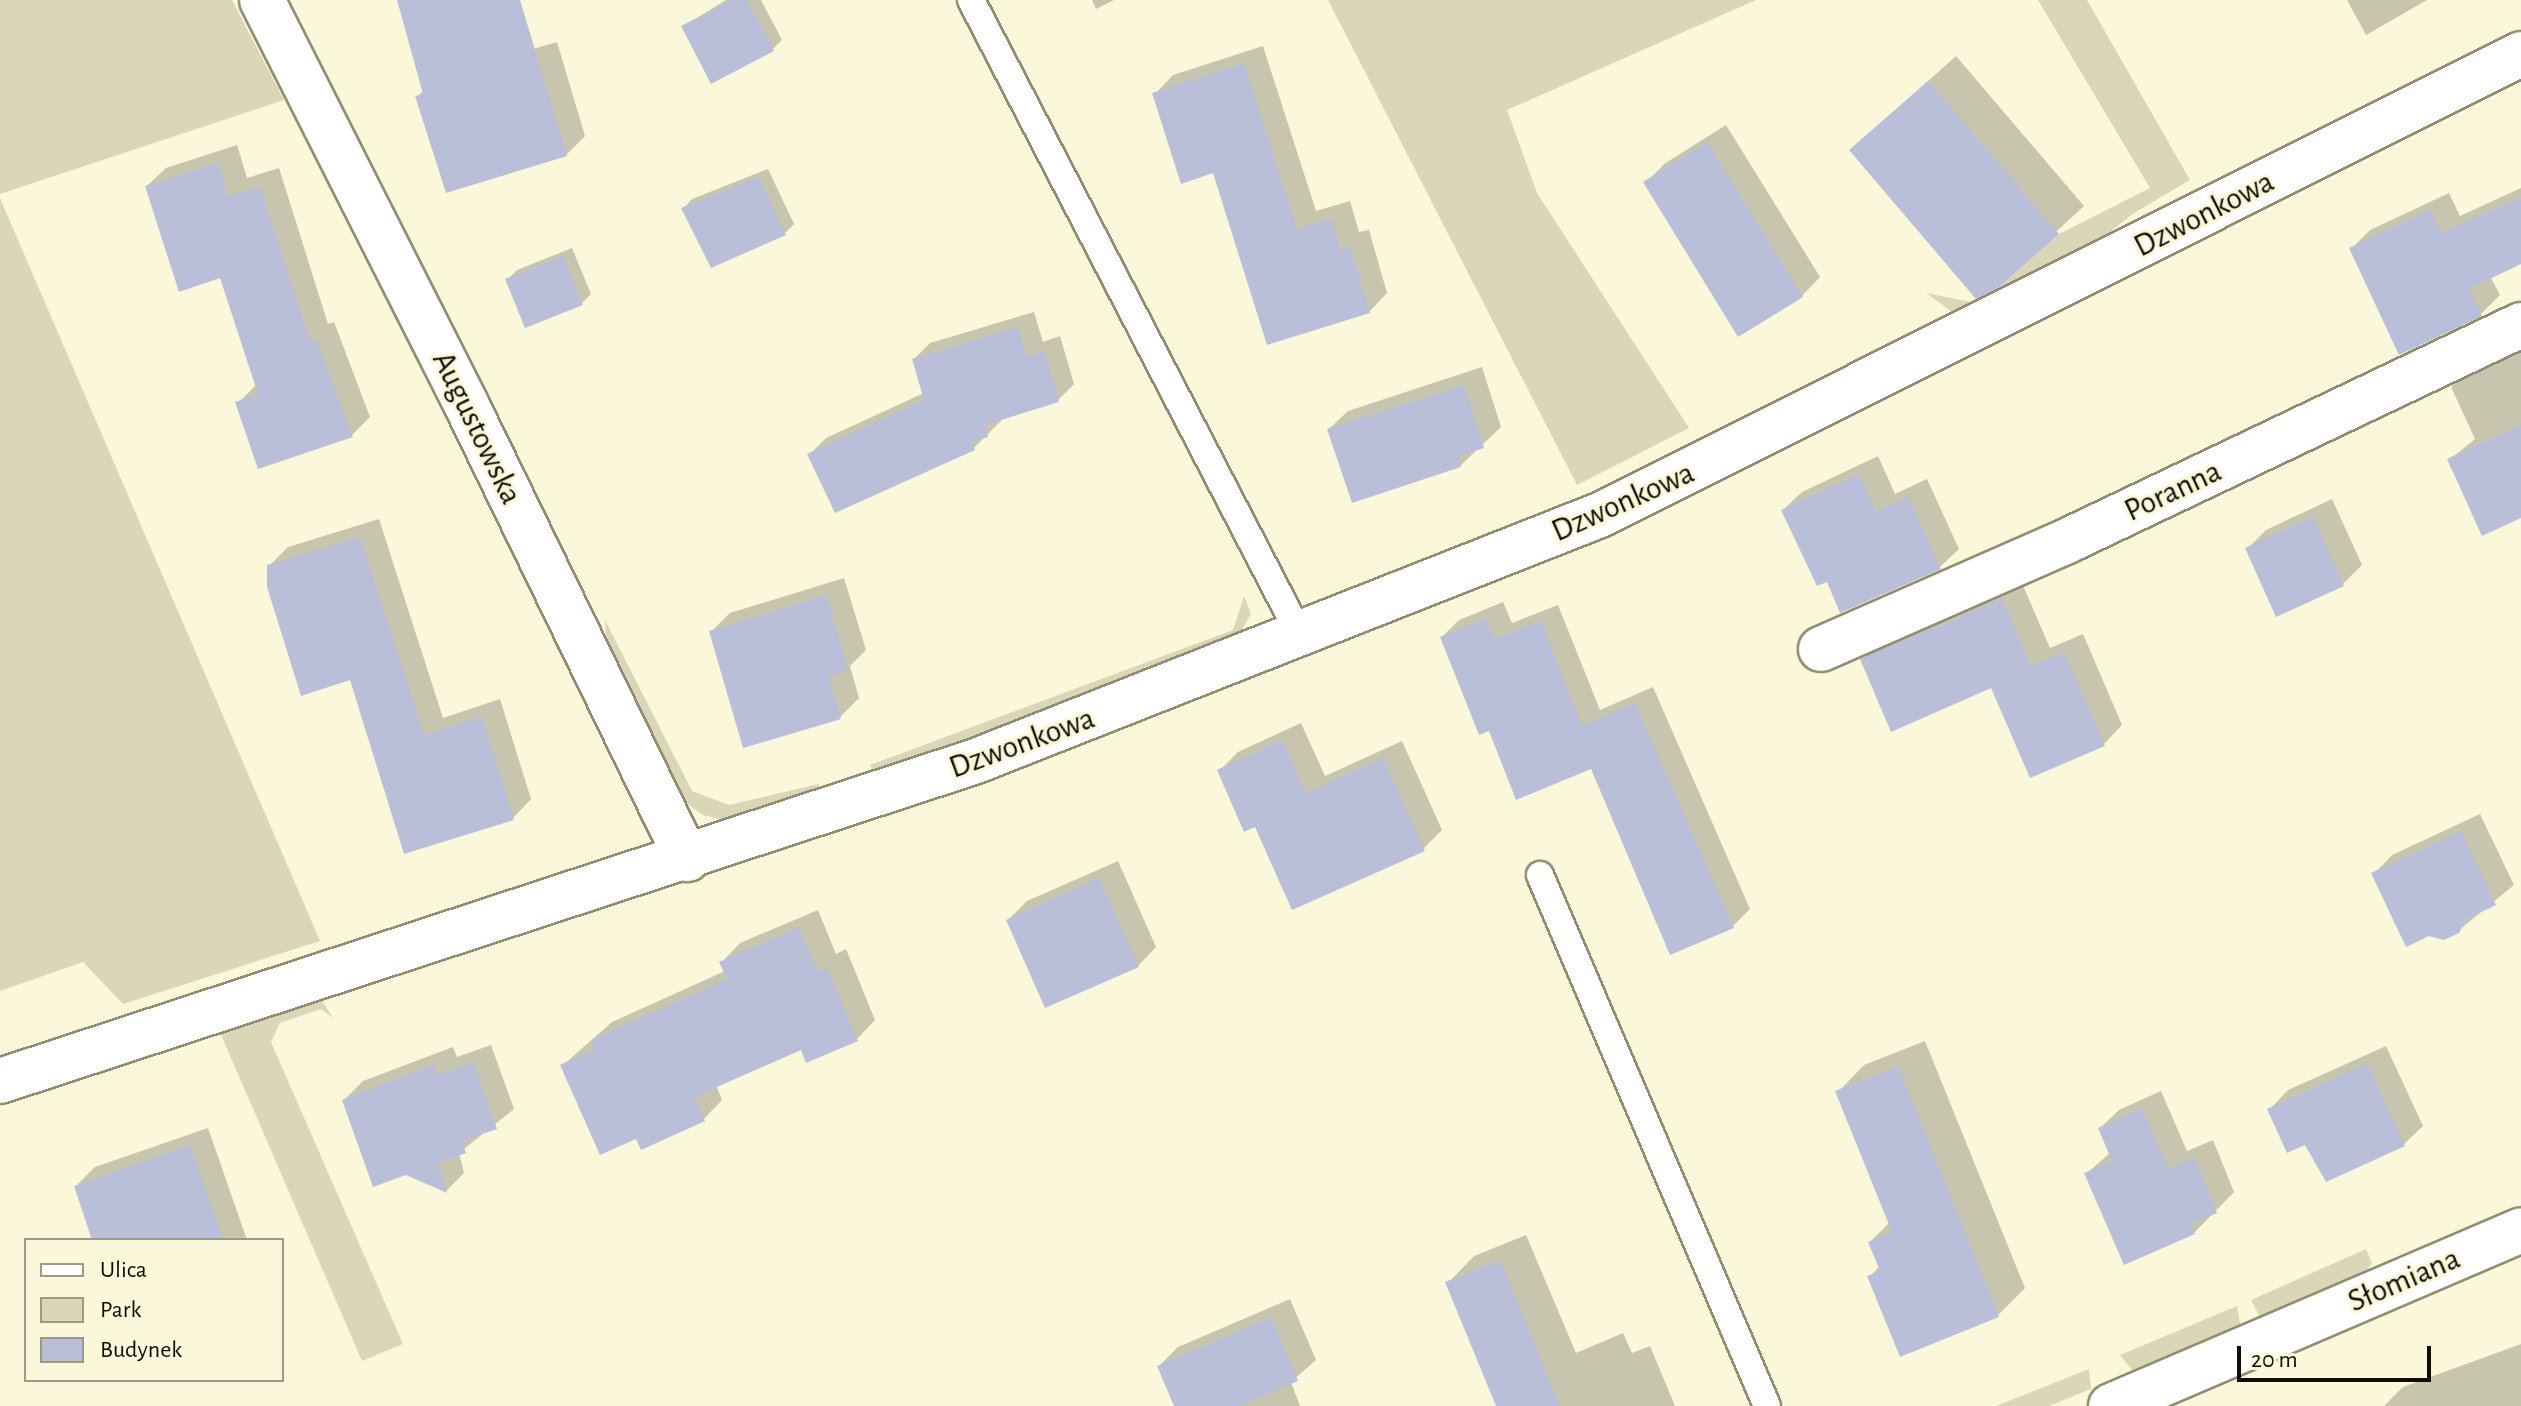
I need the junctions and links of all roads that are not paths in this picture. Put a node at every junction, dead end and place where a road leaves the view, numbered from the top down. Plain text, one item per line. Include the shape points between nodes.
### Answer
1 (262, 0) edge
2 (971, 0) edge
3 (2521, 54) edge
4 (2521, 325) edge
5 (1300, 635) junction
6 (1821, 649) dead end
7 (687, 859) junction
8 (1540, 875) dead end
9 (0, 1081) edge
10 (2521, 1230) edge
11 (1767, 1406) edge
12 (2111, 1406) edge

1 - 7 street, Augustowska
2 - 5 lane
3 - 5 street, Dzwonkowa via 1614,509
4 - 6 street, Poranna via 2067,541
5 - 7 street, Dzwonkowa via 976,761
7 - 9 street, Dzwonkowa
8 - 11 lane
10 - 12 street, Słomiana

